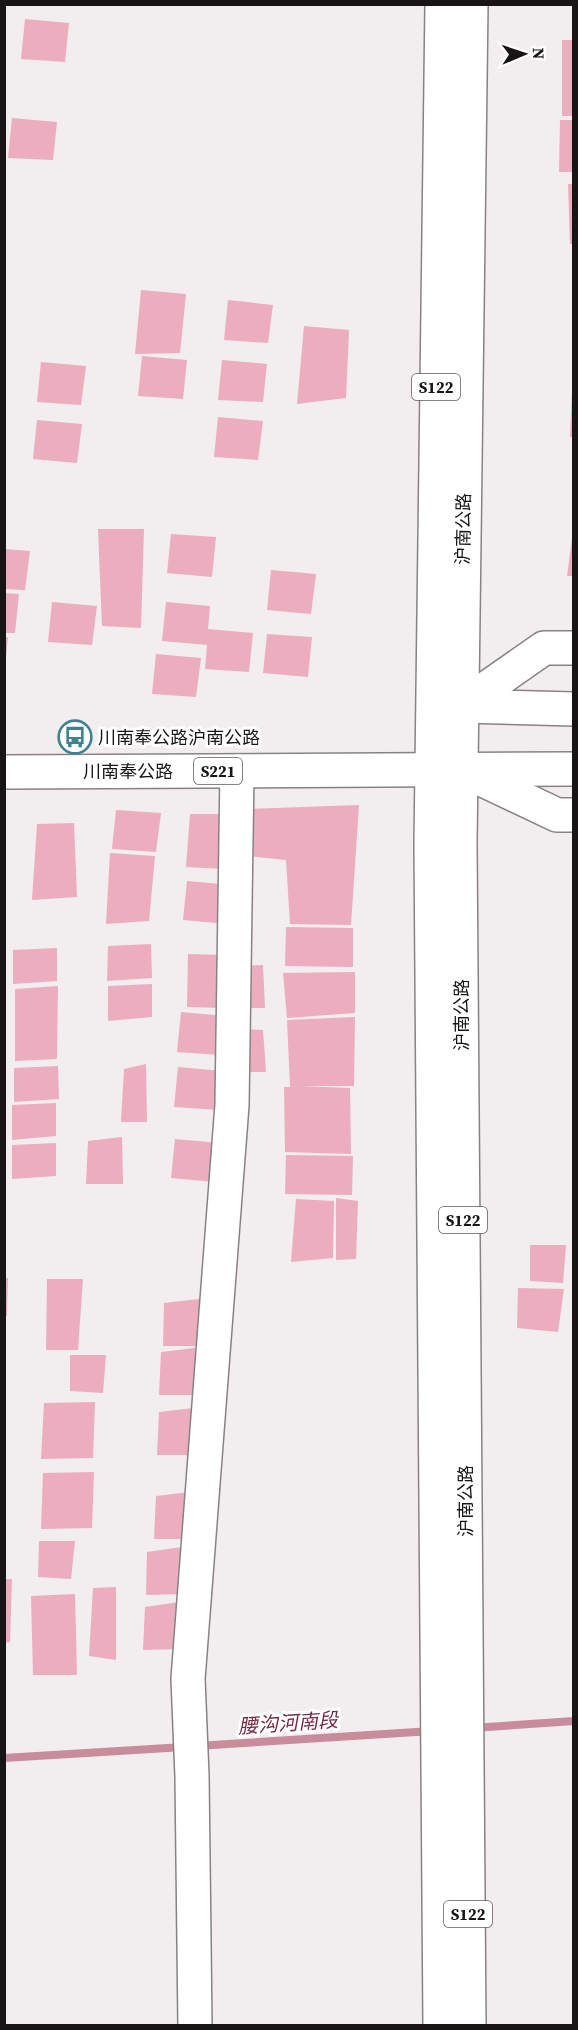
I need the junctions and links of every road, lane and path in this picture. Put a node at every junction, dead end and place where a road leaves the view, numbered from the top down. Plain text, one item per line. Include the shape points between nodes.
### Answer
1 (442, 4) edge
2 (471, 4) edge
3 (573, 648) edge
4 (460, 706) junction
5 (573, 709) edge
6 (446, 769) junction
7 (573, 769) edge
8 (237, 771) junction
9 (4, 772) edge
10 (573, 815) edge
11 (453, 1802) junction
12 (195, 2025) edge
13 (440, 2025) edge
14 (469, 2025) edge

1 - 6 main road, 沪南公路 / S122
2 - 4 main road, 沪南公路 / S122
3 - 4 main road via 544,648
4 - 5 main road
4 - 6 main road, 沪南公路 / S122
6 - 7 main road
6 - 8 main road, 川南奉公路 / S221
6 - 10 main road, 川南奉公路 via 557,815
6 - 11 main road, 沪南公路 / S122
8 - 9 main road, 川南奉公路 / S221
8 - 12 main road via 232,1105 188,1679
11 - 13 main road, 沪南公路 / S122
11 - 14 main road, 沪南公路 / S122

